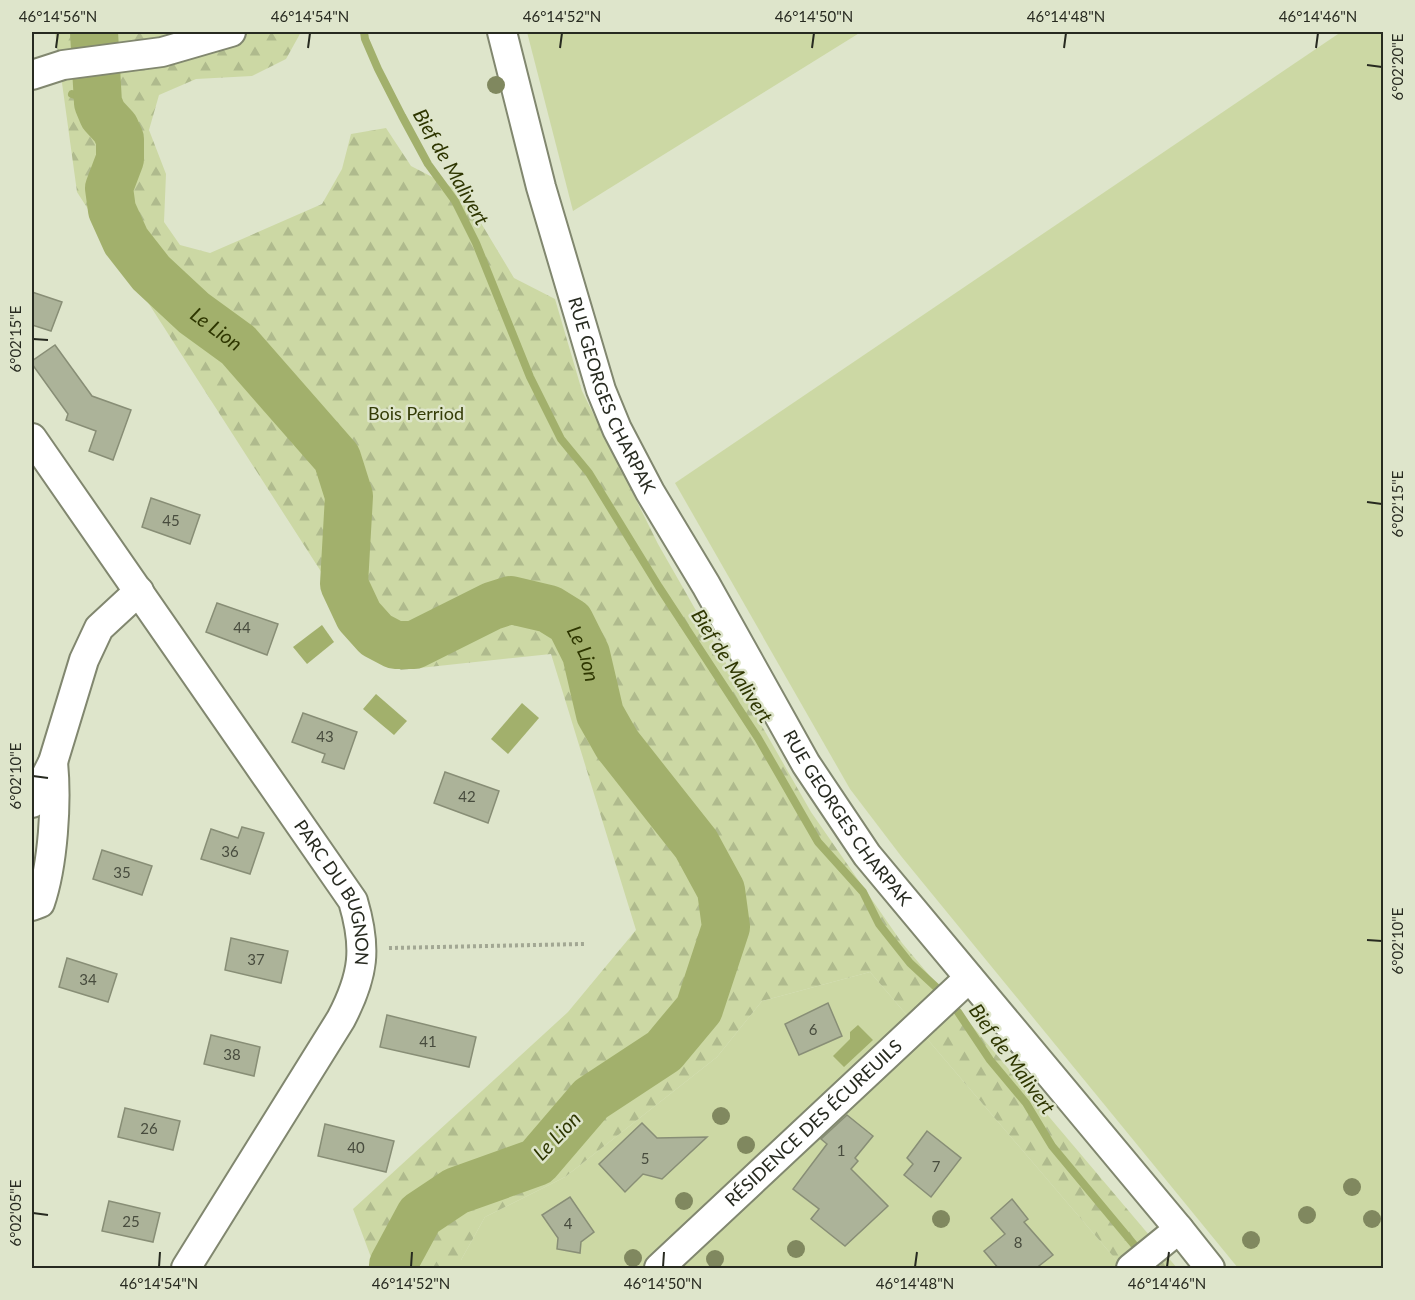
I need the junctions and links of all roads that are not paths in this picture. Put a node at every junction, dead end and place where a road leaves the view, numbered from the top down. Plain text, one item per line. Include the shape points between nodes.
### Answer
1 (231, 32) edge
2 (502, 32) edge
3 (32, 75) edge
4 (32, 438) edge
5 (139, 591) junction
6 (53, 762) junction
7 (32, 803) edge
8 (32, 906) edge
9 (954, 992) junction
10 (1152, 1252) edge
11 (186, 1269) edge
12 (659, 1269) edge
13 (1209, 1269) edge

1 - 3 street via 162,52 63,65
2 - 9 street, RUE GEORGES CHARPAK via 566,272 601,390 617,429 801,754
4 - 5 street, PARC DU BUGNON
5 - 6 street via 99,628 84,660
5 - 11 street, PARC DU BUGNON via 353,901 363,948 356,988 341,1018
6 - 7 street
6 - 8 street via 56,790 46,886 40,903
9 - 10 street, RUE GEORGES CHARPAK
9 - 12 street, RÉSIDENCE DES ÉCUREUILS
10 - 13 street, RUE GEORGES CHARPAK

